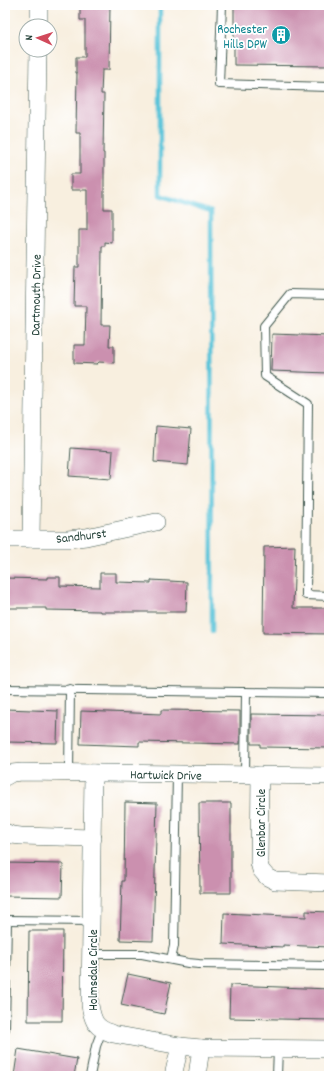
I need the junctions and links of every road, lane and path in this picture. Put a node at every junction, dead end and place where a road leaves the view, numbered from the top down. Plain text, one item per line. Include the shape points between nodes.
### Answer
1 (39, 5) edge
2 (222, 5) edge
3 (39, 18) edge
4 (38, 58) edge
5 (329, 87) edge
6 (329, 295) edge
7 (156, 522) dead end
8 (5, 539) edge
9 (31, 539) junction
10 (329, 596) edge
11 (5, 689) edge
12 (70, 689) junction
13 (246, 692) junction
14 (329, 693) edge
15 (69, 773) junction
16 (93, 773) junction
17 (177, 774) junction
18 (252, 775) junction
19 (329, 776) edge
20 (5, 777) edge
21 (5, 832) edge
22 (93, 838) junction
23 (329, 883) edge
24 (6, 920) edge
25 (92, 921) junction
26 (91, 954) junction
27 (170, 959) junction
28 (329, 966) edge
29 (5, 1030) edge
30 (102, 1030) junction
31 (180, 1046) junction
32 (201, 1048) junction
33 (278, 1048) junction
34 (329, 1049) edge
35 (90, 1076) edge
36 (173, 1076) edge
37 (197, 1076) edge
38 (277, 1076) edge

1 - 3 street
2 - 5 lane via 219,84
4 - 9 street, Dartmouth Drive
6 - 10 lane via 290,294 264,326 265,376 308,404 306,595
7 - 9 street, Sandhurst via 68,540
8 - 9 street, Sandhurst
11 - 12 lane
12 - 13 lane
12 - 15 lane
13 - 14 lane
13 - 18 lane
15 - 16 street, Hartwick Drive
15 - 20 street, Hartwick Drive via 22,772
16 - 17 street, Hartwick Drive
16 - 22 street, Holmsdale Circle
17 - 18 street, Hartwick Drive
17 - 27 lane via 174,946
18 - 19 street, Hartwick Drive
18 - 23 street, Glenbar Circle via 261,870 275,882
21 - 22 street via 21,836
22 - 25 street, Holmsdale Circle
24 - 25 lane
24 - 29 lane
25 - 26 street, Holmsdale Circle
26 - 27 lane via 142,954
26 - 30 street, Holmsdale Circle via 90,1005 92,1017
27 - 28 lane via 199,964
30 - 31 street, Holmsdale Circle
30 - 35 lane
31 - 32 street, Holmsdale Circle
31 - 36 street
32 - 33 street, Holmsdale Circle
32 - 37 street
33 - 34 street, Holmsdale Circle
33 - 38 lane

